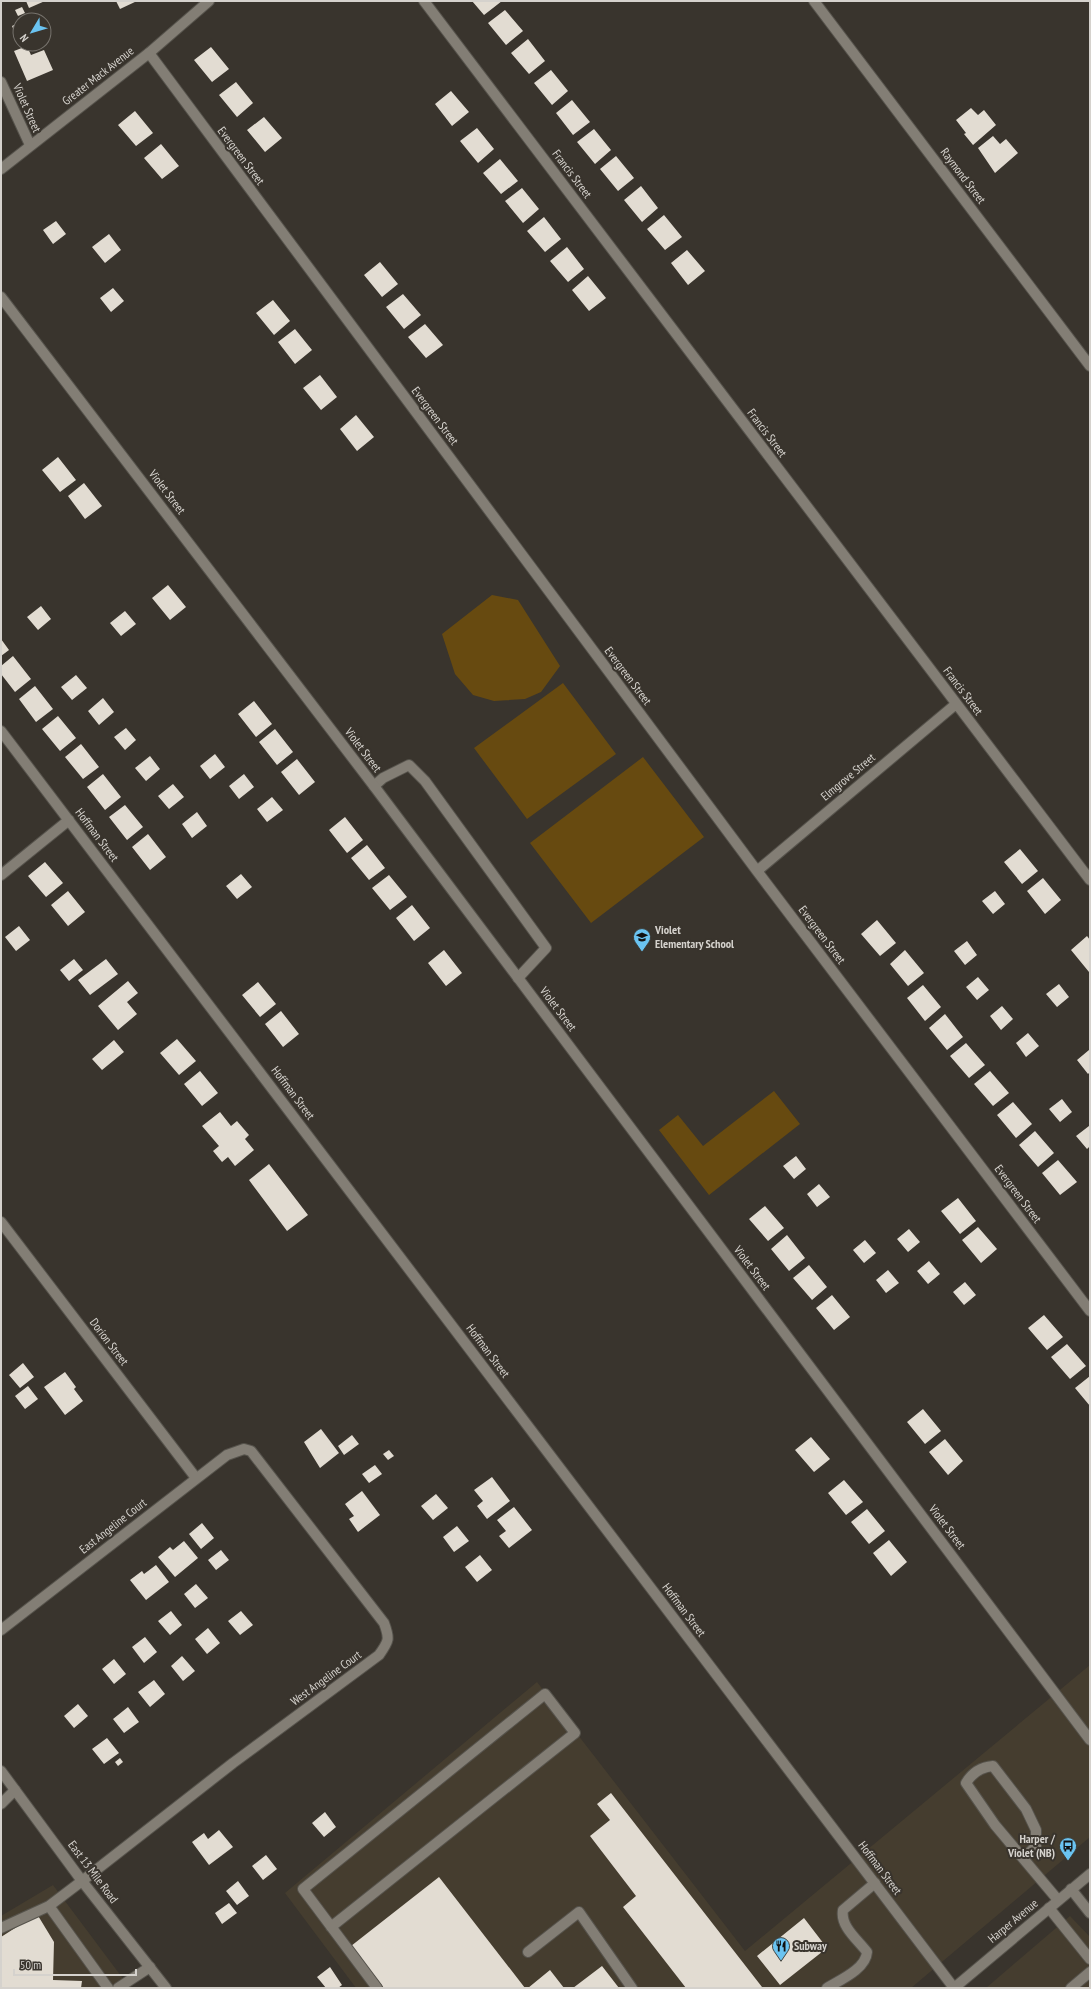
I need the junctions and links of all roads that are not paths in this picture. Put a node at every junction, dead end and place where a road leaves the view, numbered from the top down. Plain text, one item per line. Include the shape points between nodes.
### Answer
1 (209, 1) edge
2 (424, 1) edge
3 (814, 1) edge
4 (149, 53) junction
5 (1, 82) edge
6 (30, 145) junction
7 (1, 169) edge
8 (1, 297) edge
9 (1090, 366) edge
10 (956, 704) junction
11 (1, 732) edge
12 (374, 786) junction
13 (70, 820) junction
14 (757, 871) junction
15 (1, 875) edge
16 (1090, 880) edge
17 (518, 978) junction
18 (1, 1222) edge
19 (1090, 1311) edge
20 (244, 1449) joint
21 (196, 1478) junction
22 (1, 1630) edge
23 (1090, 1740) edge
24 (1, 1771) edge
25 (15, 1790) junction
26 (1, 1804) edge
27 (1024, 1858) junction
28 (1090, 1874) edge
29 (82, 1880) junction
30 (875, 1883) junction
31 (1071, 1889) junction
32 (1058, 1900) junction
33 (50, 1906) junction
34 (1049, 1908) junction
35 (1090, 1913) edge
36 (331, 1927) junction
37 (1, 1928) edge
38 (528, 1952) dead end
39 (1090, 1959) edge
40 (150, 1967) junction
41 (1090, 1972) edge
42 (108, 1988) edge
43 (118, 1988) edge
44 (166, 1988) edge
45 (378, 1988) edge
46 (632, 1988) edge
47 (829, 1988) edge
48 (954, 1988) edge
49 (1071, 1988) edge

1 - 4 street, Greater Mack Avenue
2 - 10 street, Francis Street
3 - 9 street, Raymond Street
4 - 6 street, Greater Mack Avenue
4 - 14 street, Evergreen Street
5 - 6 street, Violet Street
6 - 7 street, Greater Mack Avenue
8 - 12 street, Violet Street
10 - 14 street, Elmgrove Street
10 - 16 street, Francis Street
11 - 13 street, Hoffman Street
12 - 17 street, Violet Street
12 - 17 street via 383,778 409,765 425,781 546,948
13 - 15 street
13 - 30 street, Hoffman Street
14 - 19 street, Evergreen Street
17 - 23 street, Violet Street
18 - 21 street, Dorion Street
20 - 21 street, East Angeline Court via 227,1455
20 - 29 street, West Angeline Court via 251,1452 261,1463 384,1623 388,1643 379,1655 233,1763
21 - 22 street, East Angeline Court
24 - 25 street, East 13 Mile Road
25 - 26 street
25 - 29 street, East 13 Mile Road
27 - 27 street via 995,1825 966,1783 970,1776 983,1767 993,1766 1026,1809 1036,1830 1036,1846
27 - 32 street
28 - 31 street, Harper Avenue
29 - 33 street, West Angeline Court
29 - 40 street, East 13 Mile Road
30 - 47 street via 843,1910 842,1916 842,1922 867,1952 867,1957 862,1965
30 - 48 street, Hoffman Street
31 - 32 street, Harper Avenue
31 - 35 street
32 - 34 street, Harper Avenue
33 - 37 street, West Angeline Court
33 - 42 street
34 - 39 street
34 - 48 street, Harper Avenue
36 - 36 street via 303,1889 545,1694 575,1733
36 - 45 street
38 - 46 street via 579,1912
40 - 43 street
40 - 44 street, East 13 Mile Road
41 - 49 street

